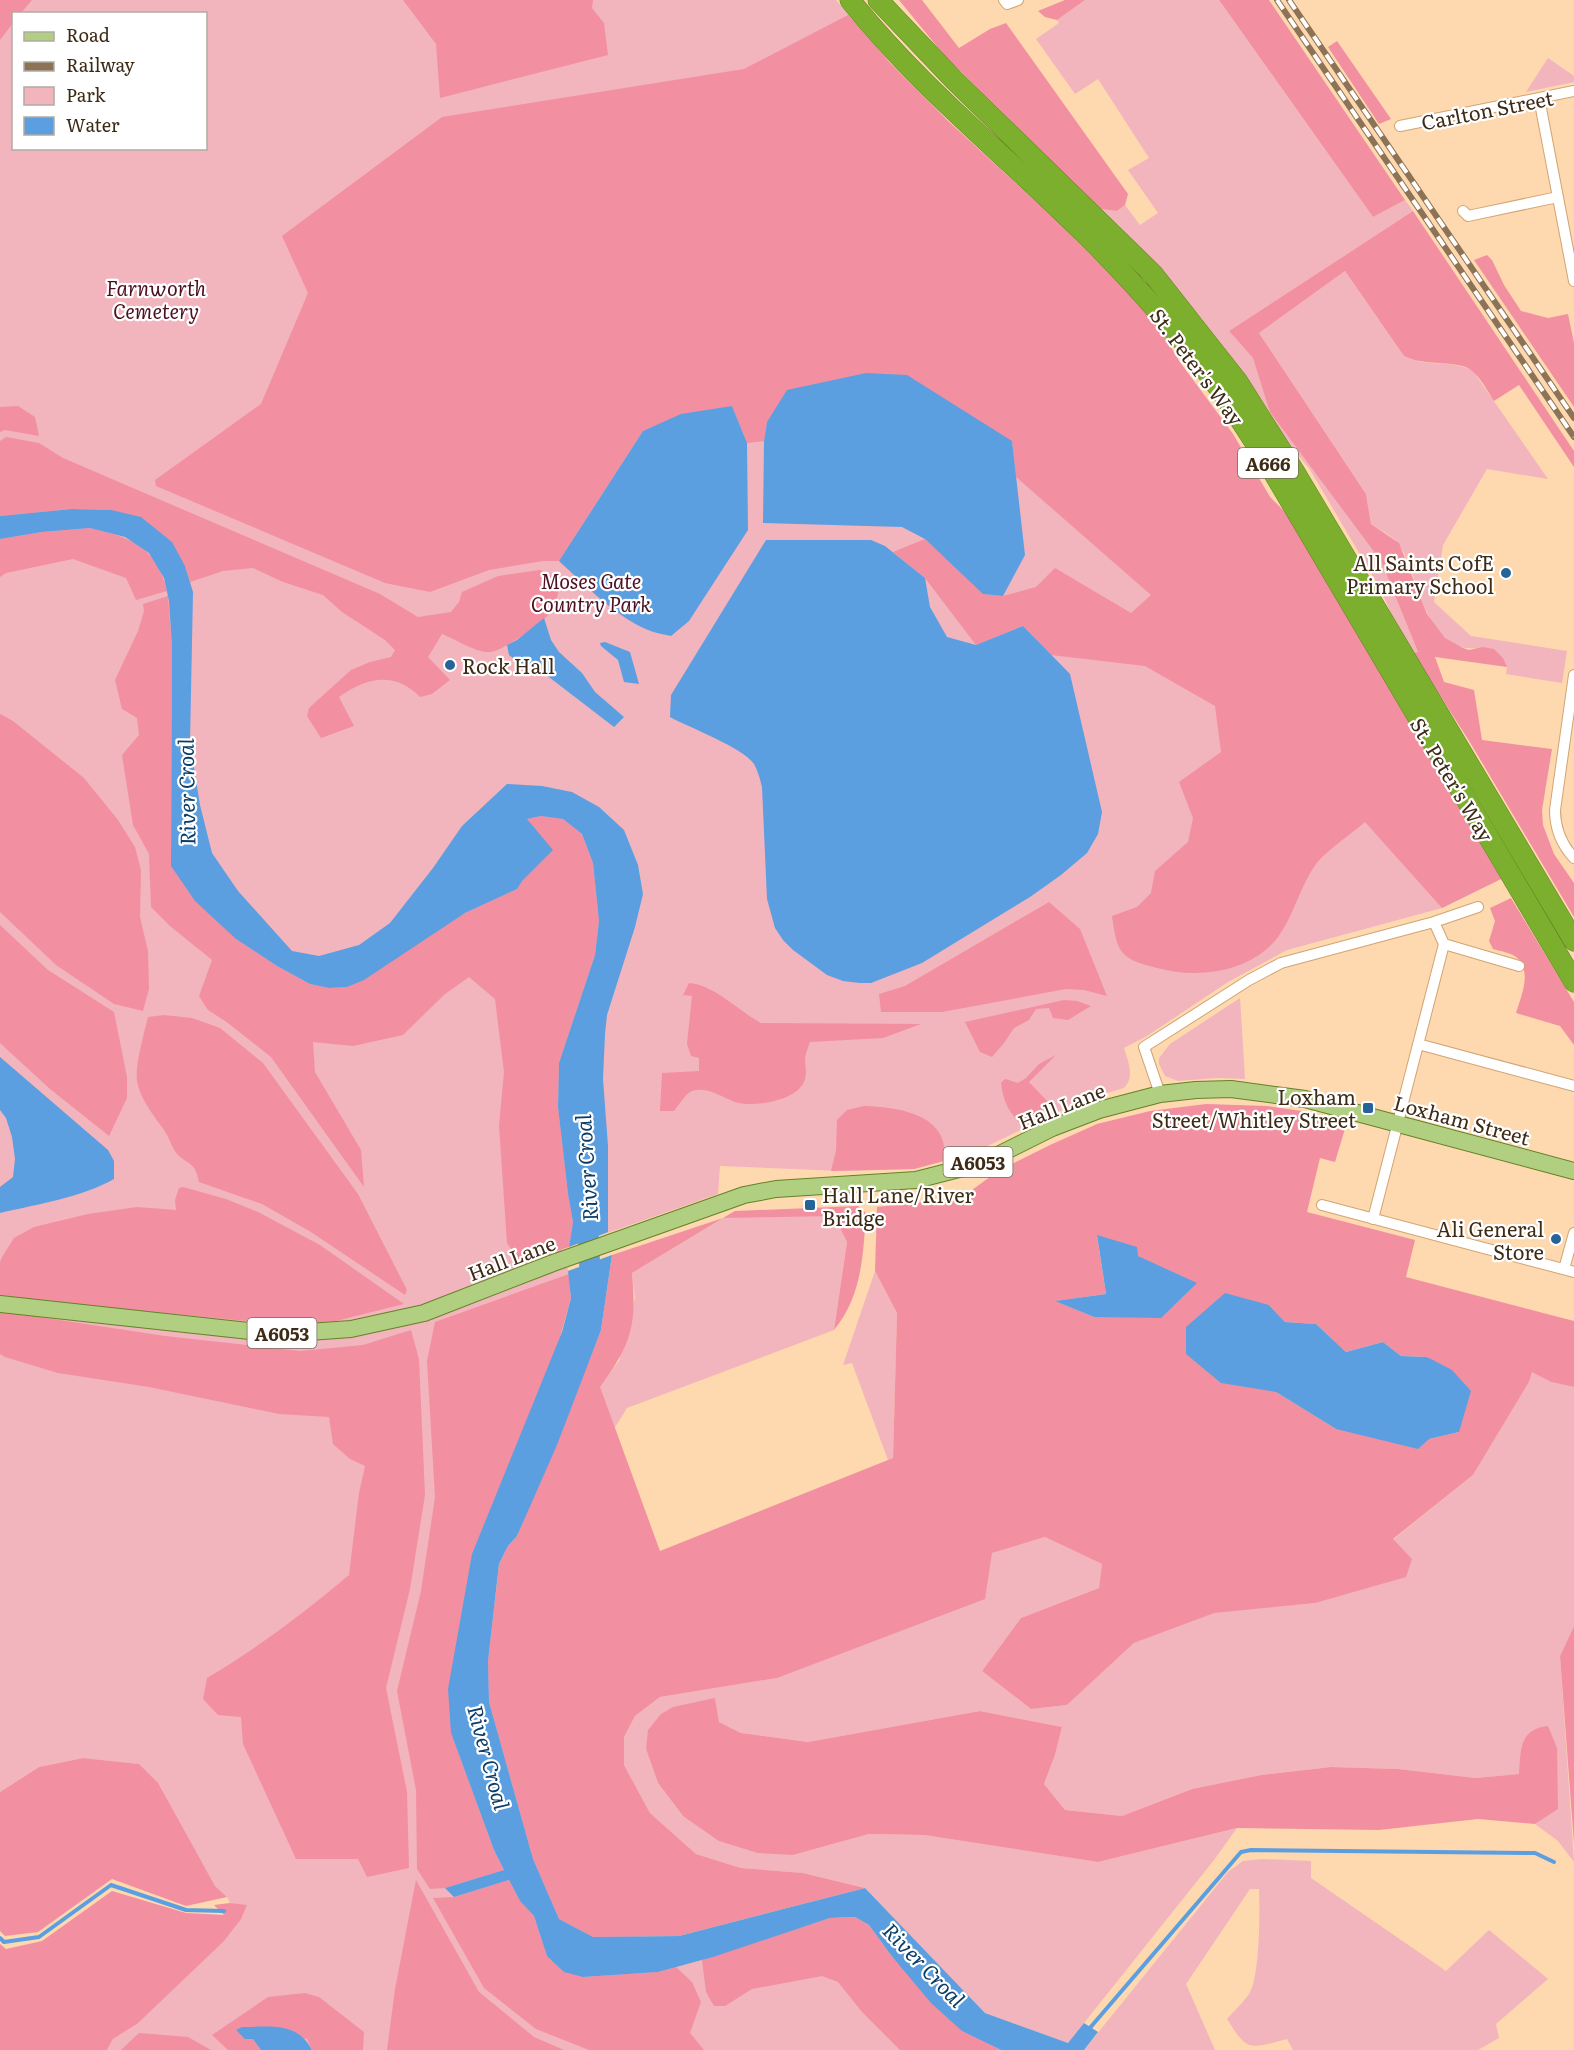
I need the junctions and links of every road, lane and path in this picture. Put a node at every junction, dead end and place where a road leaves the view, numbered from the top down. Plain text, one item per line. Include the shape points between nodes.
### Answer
1 (850, 0) edge
2 (1018, 0) edge
3 (1006, 2) edge
4 (880, 3) edge
5 (1574, 91) edge
6 (1539, 99) junction
7 (1400, 126) dead end
8 (1558, 197) junction
9 (1469, 217) dead end
10 (1574, 281) edge
11 (1574, 675) edge
12 (1570, 737) edge
13 (1574, 858) edge
14 (1478, 907) dead end
15 (1434, 922) junction
16 (1574, 941) edge
17 (1444, 944) junction
18 (1519, 966) dead end
19 (1574, 981) edge
20 (1418, 1044) junction
21 (1574, 1086) edge
22 (1160, 1094) junction
23 (1305, 1099) joint
24 (1397, 1123) junction
25 (1574, 1171) edge
26 (1322, 1205) dead end
27 (1373, 1219) junction
28 (1574, 1233) edge
29 (1569, 1270) edge
30 (0, 1304) edge

1 - 19 highway, St. Peter's Way / A666 via 937,94 1089,238 1154,308 1214,382 1263,455
2 - 3 street
4 - 16 highway, St. Peter's Way / A666 via 1153,274 1238,382
5 - 6 street, Carlton Street
6 - 7 street, Carlton Street
6 - 8 street
8 - 9 street
8 - 10 street
11 - 12 street
12 - 13 street via 1555,825
14 - 15 street
15 - 17 street
15 - 22 street via 1281,963 1239,986 1144,1047
17 - 18 street
17 - 20 street
20 - 21 street
20 - 24 street
22 - 23 main road, Hall Lane / A6053 via 1231,1089
22 - 30 main road, Hall Lane / A6053 via 1075,1118 996,1156 916,1180 776,1189 744,1195 424,1313 351,1329 268,1333
23 - 24 main road, Loxham Street / A6053
24 - 25 main road, Loxham Street / A6053
24 - 27 street
26 - 27 street
27 - 29 street
28 - 29 street

